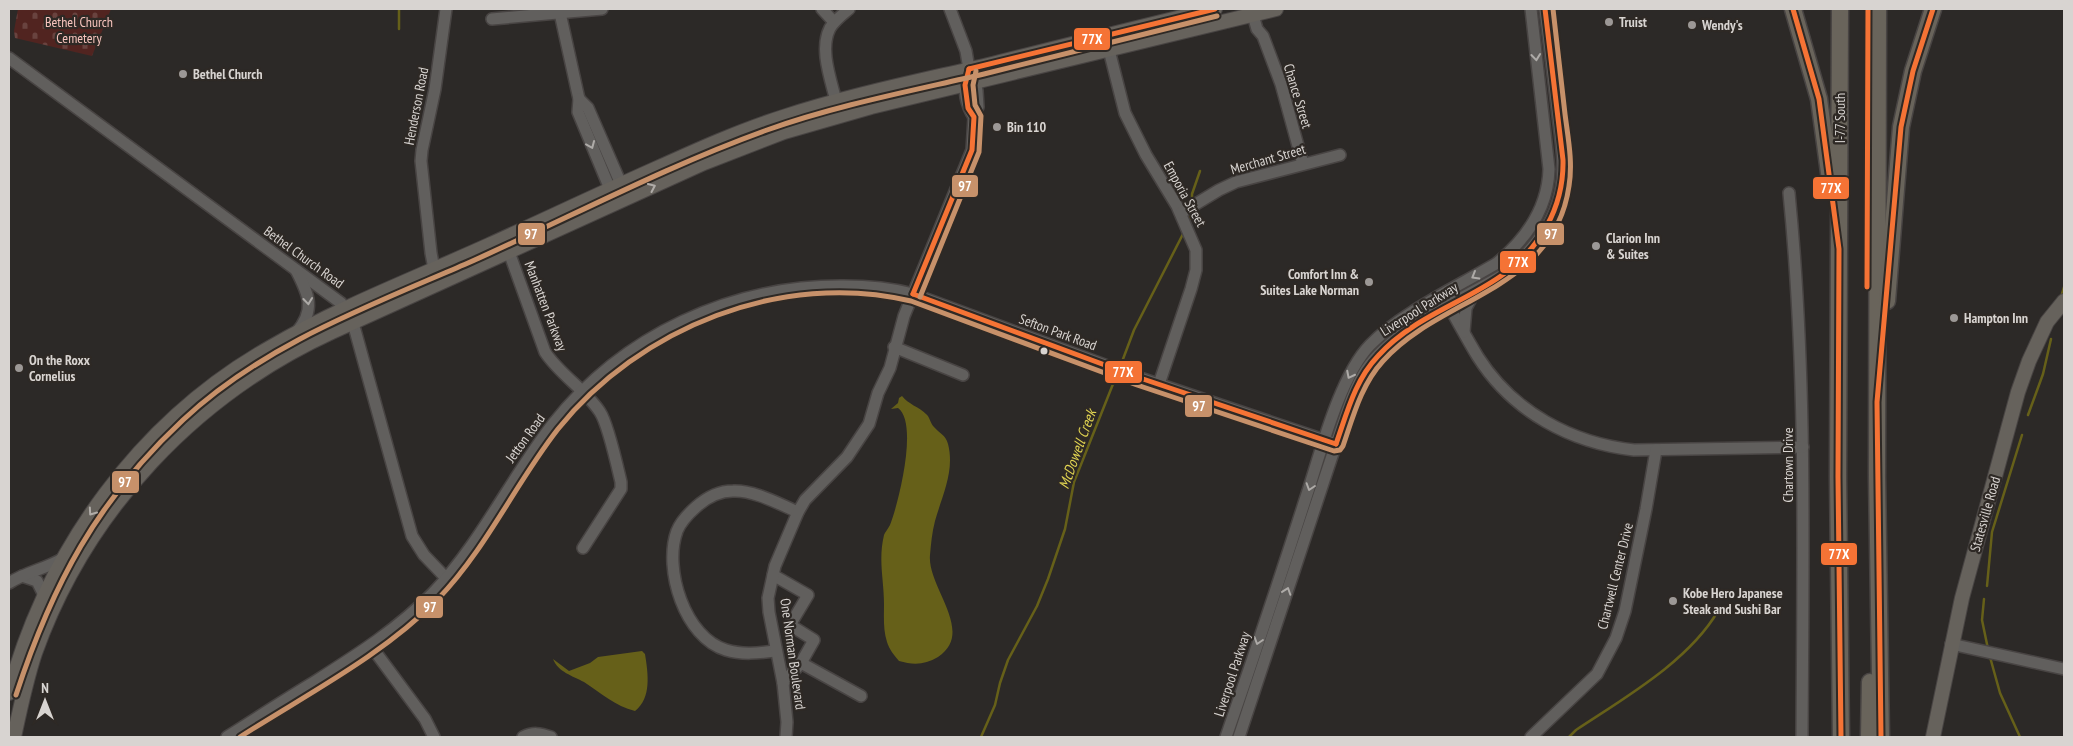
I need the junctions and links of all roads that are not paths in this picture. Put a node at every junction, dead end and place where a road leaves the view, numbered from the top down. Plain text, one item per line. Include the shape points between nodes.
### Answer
1 (446, 9) edge
2 (602, 9) edge
3 (822, 9) edge
4 (849, 9) edge
5 (950, 9) edge
6 (1215, 9) edge
7 (1221, 9) edge
8 (1531, 9) edge
9 (1545, 9) edge
10 (1793, 9) edge
11 (1840, 9) edge
12 (1850, 9) edge
13 (1868, 9) edge
14 (1878, 9) edge
15 (1933, 9) edge
16 (1263, 11) edge
17 (560, 13) junction
18 (492, 19) dead end
19 (834, 22) junction
20 (1134, 44) junction
21 (1109, 50) junction
22 (9, 58) edge
23 (969, 69) junction
24 (970, 84) junction
25 (836, 101) junction
26 (781, 117) junction
27 (1340, 155) dead end
28 (704, 164) junction
29 (1303, 164) junction
30 (616, 187) junction
31 (1790, 193) dead end
32 (1181, 213) junction
33 (545, 235) junction
34 (1839, 249) junction
35 (509, 252) junction
36 (296, 269) junction
37 (434, 269) junction
38 (1476, 291) junction
39 (913, 294) junction
40 (1443, 295) junction
41 (2064, 301) edge
42 (1449, 306) junction
43 (346, 309) junction
44 (352, 322) junction
45 (1464, 332) junction
46 (296, 333) junction
47 (894, 347) junction
48 (963, 375) dead end
49 (1160, 384) junction
50 (581, 390) junction
51 (1877, 402) junction
52 (160, 432) junction
53 (1325, 441) junction
54 (1336, 444) junction
55 (1803, 447) junction
56 (1656, 450) junction
57 (798, 512) junction
58 (107, 516) junction
59 (583, 548) dead end
60 (62, 559) junction
61 (773, 575) junction
62 (22, 576) junction
63 (446, 578) junction
64 (9, 583) edge
65 (44, 595) junction
66 (1951, 644) junction
67 (371, 646) junction
68 (775, 651) junction
69 (801, 663) junction
70 (2064, 669) edge
71 (782, 683) junction
72 (9, 693) edge
73 (861, 696) dead end
74 (14, 737) edge
75 (227, 737) edge
76 (434, 737) edge
77 (523, 737) edge
78 (551, 737) edge
79 (786, 737) edge
80 (1226, 737) edge
81 (1239, 737) edge
82 (1531, 737) edge
83 (1802, 737) edge
84 (1841, 737) edge
85 (1852, 737) edge
86 (1870, 737) edge
87 (1881, 737) edge
88 (1933, 737) edge

1 - 37 street, Henderson Road via 437,80 421,161
2 - 17 street
3 - 19 street
4 - 19 street
5 - 23 street, One Norman Boulevard via 966,51
6 - 23 main road
7 - 20 main road via 1218,16 1157,32
8 -> 40 street, Liverpool Parkway via 1549,168 1546,196 1533,223 1512,251
9 - 38 street, Liverpool Parkway via 1563,158 1559,200 1546,229 1526,256
10 - 34 highway via 1819,99
11 - 34 highway, I-77 South
12 - 85 highway
13 - 86 highway via 1866,477
14 - 51 highway
15 - 51 highway via 1913,71 1901,127
16 - 20 main road
16 - 29 street, Chance Street via 1257,29 1263,36 1281,84
17 - 18 street
17 - 30 street via 579,99 588,108
19 - 25 street via 829,30 826,50
20 - 21 main road
21 - 24 main road
21 - 32 street, Emporia Street via 1125,113
22 - 36 street, Bethel Church Road
23 - 24 street, One Norman Boulevard
23 - 25 main road
24 - 28 main road via 810,124 747,145
24 - 39 street, One Norman Boulevard via 978,107 968,162
25 - 26 main road
26 - 28 main road via 763,131 706,154 702,159
26 - 30 main road via 710,144
27 - 29 street, Merchant Street
33 -> 28 main road
29 - 32 street, Merchant Street via 1236,182
30 - 33 main road via 621,190 617,194 561,222
30 - 37 main road
31 - 55 street, Chartown Drive via 1797,270
32 - 49 street, Emporia Street via 1196,250 1196,270
33 - 35 main road
34 - 84 highway, I-77 South
35 - 44 main road
35 - 50 street, Manhatten Parkway via 545,352
36 - 43 street, Bethel Church Road
36 -> 46 street via 308,294 309,308 306,320
37 - 43 main road
38 - 42 street, Liverpool Parkway
38 - 45 street via 1466,308
39 - 47 street, One Norman Boulevard
39 - 49 street, Sefton Park Road
39 - 50 street, Jetton Road via 881,287 826,286 782,290 728,303 680,321 649,338
40 - 42 street
40 -> 53 street, Liverpool Parkway via 1403,318 1369,346 1343,390
41 - 66 main road, Statesville Road via 2048,322 2018,392
42 - 45 street
42 - 54 street, Liverpool Parkway via 1404,333 1376,356 1358,384
43 - 44 street, Bethel Church Road
43 - 46 main road
44 - 58 main road via 264,368 213,404 144,469
44 - 63 street, Bethel Church Road via 412,536 424,555
45 - 56 street via 1496,380 1516,401 1543,421 1595,442 1625,449
46 - 52 main road via 218,382
47 - 48 street
47 - 57 street, One Norman Boulevard via 890,368 869,424 847,457 812,492
49 - 53 street, Sefton Park Road
50 - 59 street, Manhatten Parkway via 601,413 621,482 620,490
50 - 63 street, Jetton Road via 538,444
51 - 87 highway
52 - 58 main road via 162,439 122,486
52 -> 60 main road via 106,493
53 - 54 street, Sefton Park Road
53 -> 80 street, Liverpool Parkway
81 -> 54 street, Liverpool Parkway
55 - 56 street
55 - 83 street, Chartown Drive
56 - 82 street, Chartwell Center Drive via 1616,638 1597,674
57 - 61 street, One Norman Boulevard
57 - 68 street via 746,492 723,492 701,503 689,514 681,523 674,543 674,568 680,595 689,620 704,637 726,650 744,653
58 - 74 main road via 80,557 51,615 29,673
60 - 62 street
60 - 65 main road
61 - 68 street, One Norman Boulevard via 768,612
61 - 69 street via 808,595 790,625 814,640
62 - 64 street
62 - 65 street via 37,581
63 - 67 street, Jetton Road via 402,622
65 - 72 main road via 27,635
66 - 70 street
66 - 88 main road, Statesville Road
67 - 75 street, Jetton Road
67 - 76 street via 425,719
68 - 71 street, One Norman Boulevard
69 - 71 street
69 - 73 street
71 - 79 street, One Norman Boulevard
77 - 78 street via 540,733

